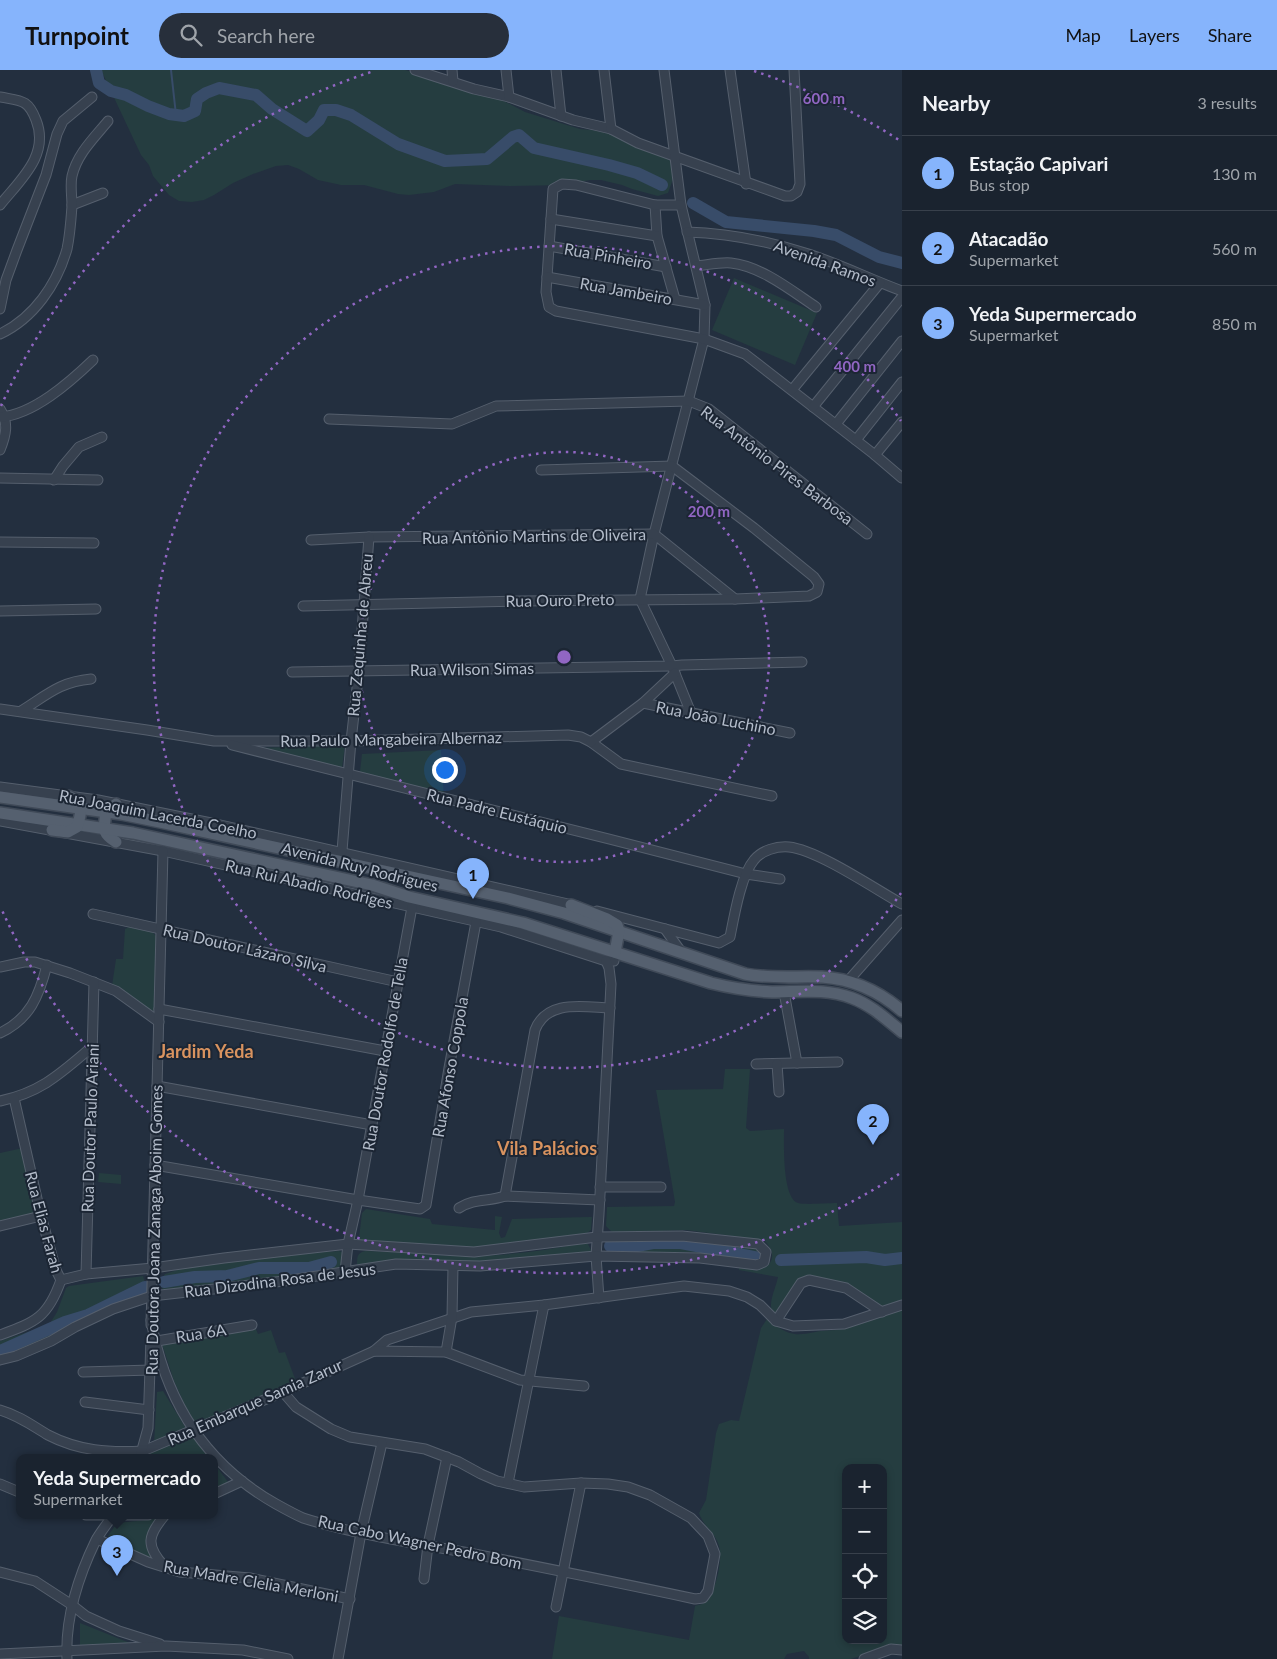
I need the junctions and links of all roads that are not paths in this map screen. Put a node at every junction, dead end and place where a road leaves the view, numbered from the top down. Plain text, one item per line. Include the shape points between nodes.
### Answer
1 (415, 70) edge
2 (452, 70) edge
3 (506, 70) edge
4 (556, 70) edge
5 (604, 70) edge
6 (664, 70) edge
7 (730, 70) edge
8 (794, 70) edge
9 (453, 81) junction
10 (92, 96) dead end
11 (0, 97) edge
12 (509, 97) junction
13 (561, 116) junction
14 (108, 121) dead end
15 (611, 129) junction
16 (674, 156) junction
17 (30, 168) junction
18 (46, 176) junction
19 (746, 184) junction
20 (103, 193) dead end
21 (0, 204) edge
22 (72, 205) junction
23 (655, 205) junction
24 (681, 205) junction
25 (551, 218) junction
26 (687, 232) junction
27 (657, 236) junction
28 (549, 246) junction
29 (696, 266) junction
30 (666, 267) junction
31 (547, 277) junction
32 (880, 283) junction
33 (902, 291) edge
34 (902, 297) edge
35 (674, 299) junction
36 (705, 305) junction
37 (816, 307) dead end
38 (0, 309) edge
39 (0, 334) edge
40 (704, 339) junction
41 (902, 341) edge
42 (93, 360) dead end
43 (902, 382) edge
44 (792, 390) junction
45 (689, 401) junction
46 (814, 407) junction
47 (2, 414) edge
48 (329, 419) dead end
49 (902, 422) edge
50 (836, 424) junction
51 (102, 437) dead end
52 (856, 440) junction
53 (0, 450) edge
54 (876, 455) junction
55 (902, 464) edge
56 (672, 466) junction
57 (542, 470) dead end
58 (899, 475) edge
59 (0, 478) edge
60 (54, 480) junction
61 (98, 480) dead end
62 (654, 534) junction
63 (866, 534) dead end
64 (369, 537) junction
65 (311, 540) dead end
66 (0, 542) edge
67 (94, 544) dead end
68 (640, 599) junction
69 (735, 599) junction
70 (364, 604) junction
71 (303, 606) dead end
72 (96, 609) dead end
73 (0, 610) edge
74 (802, 662) dead end
75 (359, 670) junction
76 (674, 670) junction
77 (292, 672) dead end
78 (90, 679) dead end
79 (643, 703) junction
80 (0, 709) edge
81 (21, 711) junction
82 (691, 713) junction
83 (790, 733) dead end
84 (214, 741) junction
85 (351, 741) junction
86 (591, 742) junction
87 (348, 774) junction
88 (0, 787) edge
89 (68, 796) junction
90 (772, 796) dead end
91 (0, 797) edge
92 (116, 804) junction
93 (81, 809) junction
94 (106, 812) junction
95 (0, 813) edge
96 (0, 821) edge
97 (78, 824) junction
98 (104, 828) junction
99 (52, 830) junction
100 (116, 842) junction
101 (163, 851) junction
102 (342, 851) junction
103 (746, 874) junction
104 (780, 879) dead end
105 (902, 904) edge
106 (571, 905) junction
107 (412, 907) junction
108 (92, 914) dead end
109 (902, 920) edge
110 (476, 922) junction
111 (161, 928) junction
112 (665, 929) junction
113 (618, 931) junction
114 (682, 953) junction
115 (612, 958) junction
116 (47, 965) junction
117 (0, 967) edge
118 (94, 982) junction
119 (398, 982) junction
120 (848, 982) junction
121 (784, 992) junction
122 (610, 1008) junction
123 (159, 1009) junction
124 (902, 1011) edge
125 (159, 1022) junction
126 (902, 1032) edge
127 (0, 1033) edge
128 (93, 1046) junction
129 (385, 1051) junction
130 (838, 1062) dead end
131 (797, 1063) junction
132 (756, 1064) dead end
133 (777, 1064) junction
134 (157, 1086) junction
135 (779, 1092) dead end
136 (14, 1098) junction
137 (0, 1101) edge
138 (372, 1125) junction
139 (155, 1165) junction
140 (600, 1187) junction
141 (661, 1187) dead end
142 (505, 1196) junction
143 (358, 1200) junction
144 (600, 1200) junction
145 (459, 1208) dead end
146 (41, 1216) junction
147 (0, 1226) edge
148 (598, 1237) junction
149 (348, 1244) junction
150 (596, 1256) junction
151 (453, 1266) junction
152 (153, 1268) junction
153 (344, 1272) junction
154 (86, 1274) junction
155 (61, 1280) junction
156 (152, 1296) junction
157 (599, 1298) junction
158 (544, 1304) junction
159 (902, 1305) edge
160 (882, 1312) junction
161 (452, 1317) junction
162 (776, 1321) junction
163 (252, 1325) dead end
164 (0, 1335) edge
165 (153, 1341) junction
166 (372, 1351) junction
167 (446, 1352) junction
168 (0, 1360) edge
169 (150, 1370) junction
170 (83, 1372) dead end
171 (528, 1382) junction
172 (584, 1386) dead end
173 (283, 1392) junction
174 (86, 1402) dead end
175 (0, 1410) edge
176 (149, 1410) junction
177 (194, 1430) junction
178 (382, 1443) junction
179 (142, 1454) edge
180 (215, 1454) edge
181 (447, 1457) junction
182 (218, 1458) edge
183 (242, 1481) junction
184 (508, 1483) junction
185 (0, 1484) edge
186 (581, 1484) junction
187 (16, 1490) edge
188 (218, 1492) edge
189 (110, 1519) edge
190 (162, 1519) edge
191 (361, 1534) junction
192 (97, 1539) junction
193 (428, 1545) junction
194 (166, 1568) junction
195 (563, 1571) junction
196 (0, 1572) edge
197 (424, 1579) dead end
198 (350, 1599) junction
199 (72, 1605) junction
200 (556, 1607) dead end
201 (166, 1646) junction
202 (902, 1650) edge
203 (0, 1654) edge
204 (67, 1655) edge
205 (288, 1659) edge
206 (338, 1659) edge
207 (864, 1659) edge

1 - 9 street
2 - 9 street
3 - 12 street
4 - 13 street
5 - 15 street
6 - 16 street
7 - 19 street
8 - 19 street via 800,184 797,192 785,196
9 - 12 street
10 - 18 street via 63,121
11 - 17 street via 22,101 31,108 40,138 36,159
12 - 13 street
13 - 15 street
14 - 22 street via 81,153 72,176
15 - 16 street
16 - 19 street
16 - 24 street
17 - 18 street
17 - 21 street
18 - 38 street via 6,280
20 - 22 street
22 - 39 street via 67,247 49,291 19,323
23 - 24 street
23 - 25 street via 562,184 553,189
23 - 27 street
24 - 26 street
25 - 27 street
25 - 28 street
26 - 29 street
26 - 32 street, Avenida Ramos via 716,233 806,253
27 - 30 street
28 - 30 street, Rua Pinheiro
28 - 31 street
29 - 36 street
29 - 37 street via 731,263 753,269
30 - 35 street
31 - 35 street, Rua Jambeiro
31 - 40 street via 549,307 556,311
32 - 33 street, Avenida Ramos
32 - 44 street
34 - 46 street
35 - 36 street, Rua Jambeiro
36 - 40 street
40 - 44 street via 745,354
40 - 45 street
41 - 50 street
42 - 47 street via 45,399 26,410
43 - 52 street
44 - 46 street
45 - 48 street, Rua Antônio Pires Barbosa via 496,406 452,424
45 - 56 street
45 - 63 street, Rua Antônio Pires Barbosa via 709,409
46 - 50 street
47 - 53 street via 7,432
49 - 54 street
50 - 52 street
51 - 60 street via 79,447
52 - 54 street
54 - 58 street
55 - 58 street
56 - 57 street
56 - 62 street
56 - 69 street, Rua Ouro Preto via 754,528 819,584 816,592 809,596
59 - 60 street
60 - 61 street
62 - 64 street, Rua Antônio Martins de Oliveira
62 - 68 street
62 - 69 street, Rua Antônio Martins de Oliveira
64 - 65 street, Rua Antônio Martins de Oliveira
64 - 70 street, Rua Zequinha de Abreu
66 - 67 street
68 - 69 street, Rua Ouro Preto
68 - 70 street, Rua Ouro Preto
68 - 76 street
70 - 71 street, Rua Ouro Preto
70 - 75 street, Rua Zequinha de Abreu
72 - 73 street
74 - 76 street, Rua Wilson Simas
75 - 76 street, Rua Wilson Simas
75 - 77 street, Rua Wilson Simas
75 - 85 street, Rua Zequinha de Abreu
76 - 79 street
76 - 82 street
78 - 81 street via 58,687
79 - 82 street, Rua João Luchino
79 - 86 street
80 - 81 street, Rua Paulo Mangabeira Albernaz
81 - 84 street, Rua Paulo Mangabeira Albernaz
82 - 83 street, Rua João Luchino
84 - 85 street, Rua Paulo Mangabeira Albernaz
84 - 87 street, Rua Padre Eustáquio
85 - 86 street, Rua Paulo Mangabeira Albernaz via 568,735
85 - 87 street, Rua Zequinha de Abreu
86 - 90 street, Rua Paulo Mangabeira Albernaz via 621,764
87 - 102 street, Rua Zequinha de Abreu
87 - 103 street, Rua Padre Eustáquio
88 - 89 street, Rua Joaquim Lacerda Coelho
89 - 92 street, Rua Joaquim Lacerda Coelho
89 - 93 main road via 77,800
91 - 93 main road, Avenida Ruy Rodrigues
92 - 94 main road
92 - 102 street, Rua Joaquim Lacerda Coelho
93 - 94 main road, Avenida Ruy Rodrigues
93 - 97 main road
94 - 98 main road
94 - 113 main road, Avenida Ruy Rodrigues via 508,898
95 - 97 main road, Avenida Ruy Rodrigues
96 - 99 street, Rua Rui Abadio Rodriges
97 - 98 main road, Avenida Ruy Rodrigues
97 - 99 main road via 71,831
98 - 100 main road via 106,835
98 - 115 main road, Avenida Ruy Rodrigues via 372,885 409,897 523,923
99 - 100 street, Rua Rui Abadio Rodriges
100 - 101 street, Rua Rui Abadio Rodriges
101 - 107 street, Rua Rui Abadio Rodriges
101 - 111 street, Rua Doutora Joana Zanaga Aboim Gomes
102 - 106 street, Rua Joaquim Lacerda Coelho
103 - 104 street, Rua Padre Eustáquio
103 - 105 street via 754,859 769,849 789,847 814,854
103 - 112 street, Rua Joaquim Lacerda Coelho via 730,937 719,942
106 - 112 street, Rua Joaquim Lacerda Coelho
106 - 113 main road via 607,919 617,925
107 - 110 street, Rua Rui Abadio Rodriges
107 - 119 street, Rua Doutor Rodolfo de Tella
108 - 111 street, Rua Doutor Lázaro Silva
109 - 120 street
110 - 115 street, Rua Rui Abadio Rodriges
110 - 143 street, Rua Afonso Coppola via 426,1205 420,1209
111 - 119 street, Rua Doutor Lázaro Silva
111 - 123 street, Rua Doutora Joana Zanaga Aboim Gomes
112 - 114 street
113 - 114 main road, Avenida Ruy Rodrigues
113 - 115 main road
114 - 120 main road, Avenida Ruy Rodrigues via 758,976 822,977
115 - 121 main road, Avenida Ruy Rodrigues via 711,983
115 - 122 street via 609,968
116 - 117 street via 24,962
116 - 118 street
116 - 127 street via 31,1008 18,1023
118 - 125 street via 116,991
118 - 128 street, Rua Doutor Paulo Ariani
119 - 129 street, Rua Doutor Rodolfo de Tella
120 - 124 main road, Avenida Ruy Rodrigues via 872,990
121 - 126 main road, Avenida Ruy Rodrigues via 820,991 852,998 873,1008
121 - 131 street
122 - 140 street
122 - 142 street via 563,1007 549,1012 539,1021
123 - 125 street, Rua Doutora Joana Zanaga Aboim Gomes
123 - 129 street
125 - 134 street, Rua Doutora Joana Zanaga Aboim Gomes
128 - 136 street via 45,1085
128 - 154 street, Rua Doutor Paulo Ariani
129 - 138 street, Rua Doutor Rodolfo de Tella
130 - 131 street
131 - 133 street
132 - 133 street
133 - 135 street
134 - 138 street
134 - 139 street, Rua Doutora Joana Zanaga Aboim Gomes
136 - 137 street
136 - 146 street, Rua Elias Farah
138 - 143 street, Rua Doutor Rodolfo de Tella
139 - 143 street
139 - 152 street, Rua Doutora Joana Zanaga Aboim Gomes
140 - 141 street
140 - 144 street
142 - 144 street
142 - 145 street via 495,1200 475,1200
143 - 149 street, Rua Doutor Rodolfo de Tella
144 - 148 street
146 - 147 street
146 - 155 street, Rua Elias Farah
148 - 149 street via 474,1252
148 - 150 street
148 - 150 street, Rua Dizodina Rosa de Jesus via 682,1236 758,1244 766,1252 764,1262 757,1265 700,1258
149 - 152 street
149 - 153 street, Rua Doutor Rodolfo de Tella
150 - 151 street, Rua Dizodina Rosa de Jesus
150 - 157 street
151 - 153 street, Rua Dizodina Rosa de Jesus via 396,1264
151 - 161 street
152 - 154 street
152 - 156 street, Rua Doutora Joana Zanaga Aboim Gomes
153 - 156 street, Rua Dizodina Rosa de Jesus
154 - 155 street
155 - 164 street, Rua Elias Farah via 46,1311 19,1329
156 - 165 street, Rua Doutora Joana Zanaga Aboim Gomes
156 - 168 street, Rua Dizodina Rosa de Jesus via 113,1309 51,1341
157 - 158 street, Rua Embarque Samia Zarur
157 - 162 street, Rua Embarque Samia Zarur via 684,1286 747,1297
158 - 161 street, Rua Embarque Samia Zarur
158 - 171 street
159 - 160 street
160 - 162 street via 844,1324 793,1326
160 - 162 street via 846,1288 809,1280 801,1283
161 - 166 street, Rua Embarque Samia Zarur via 387,1340
161 - 167 street
163 - 165 street, Rua 6A
165 - 169 street, Rua Doutora Joana Zanaga Aboim Gomes
165 - 177 street, Rua Cabo Wagner Pedro Bom via 176,1401
166 - 167 street
166 - 173 street, Rua Embarque Samia Zarur
167 - 171 street
169 - 170 street
169 - 176 street, Rua Doutora Joana Zanaga Aboim Gomes
171 - 172 street
171 - 184 street
173 - 177 street, Rua Embarque Samia Zarur
173 - 178 street via 296,1407 331,1429 350,1437
174 - 176 street
175 - 179 street, Rua Embarque Samia Zarur via 79,1448
176 - 179 street, Rua Doutora Joana Zanaga Aboim Gomes
177 - 179 street, Rua Embarque Samia Zarur
177 - 180 street, Rua Cabo Wagner Pedro Bom
178 - 181 street via 410,1446
178 - 191 street
181 - 184 street
181 - 193 street
182 - 183 street, Rua Cabo Wagner Pedro Bom
183 - 188 street
183 - 191 street, Rua Cabo Wagner Pedro Bom via 302,1518
184 - 186 street via 524,1487
185 - 187 street
186 - 195 street
186 - 195 street, Rua Cabo Wagner Pedro Bom via 628,1487 650,1495 691,1518 708,1536 715,1554 708,1592 703,1598 695,1599
189 - 192 street
190 - 194 street via 150,1538 155,1557
191 - 193 street, Rua Cabo Wagner Pedro Bom
191 - 198 street
192 - 194 street, Rua Madre Clelia Merloni
192 - 199 street
193 - 195 street, Rua Cabo Wagner Pedro Bom
193 - 197 street
194 - 198 street, Rua Madre Clelia Merloni via 250,1578
195 - 200 street
196 - 199 street via 36,1581
198 - 206 street
199 - 201 street via 103,1624
199 - 204 street
201 - 204 street
201 - 205 street via 243,1650
202 - 207 street via 891,1650
203 - 204 street

